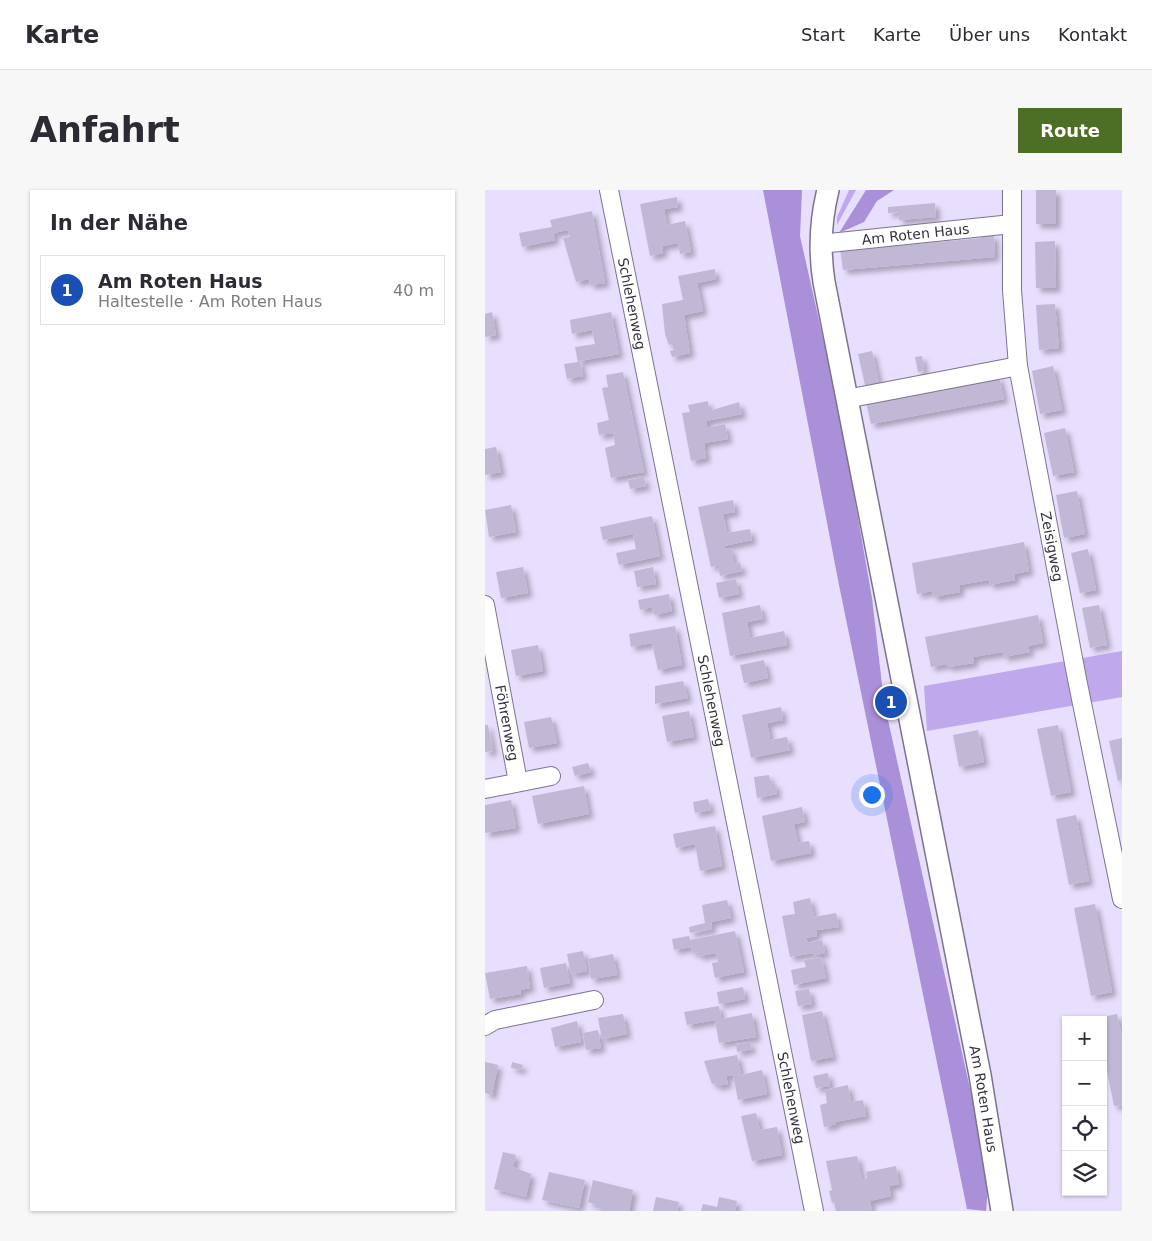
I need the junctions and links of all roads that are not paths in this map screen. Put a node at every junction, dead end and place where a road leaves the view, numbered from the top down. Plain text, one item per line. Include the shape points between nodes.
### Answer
1 (609, 190) edge
2 (828, 190) edge
3 (1012, 190) edge
4 (1012, 224) junction
5 (820, 244) junction
6 (1018, 366) junction
7 (846, 399) junction
8 (485, 605) edge
9 (488, 636) edge
10 (551, 776) dead end
11 (518, 782) junction
12 (485, 789) edge
13 (1122, 899) edge
14 (594, 1000) dead end
15 (485, 1026) edge
16 (997, 1184) junction
17 (814, 1211) edge
18 (989, 1211) edge
19 (1002, 1211) edge

1 - 17 street, Schlehenweg
2 - 5 street, Am Roten Haus via 821,220
3 - 4 street, Zeisigweg
4 - 5 street, Am Roten Haus
4 - 6 street, Zeisigweg
5 - 7 street, Am Roten Haus
6 - 7 street
6 - 13 street, Zeisigweg
7 - 16 street, Am Roten Haus via 980,1075
8 - 9 street, Föhrenweg
9 - 11 street, Föhrenweg
10 - 11 street
11 - 12 street
14 - 15 street via 495,1020
16 - 18 street via 989,1198
16 - 19 street, Am Roten Haus

